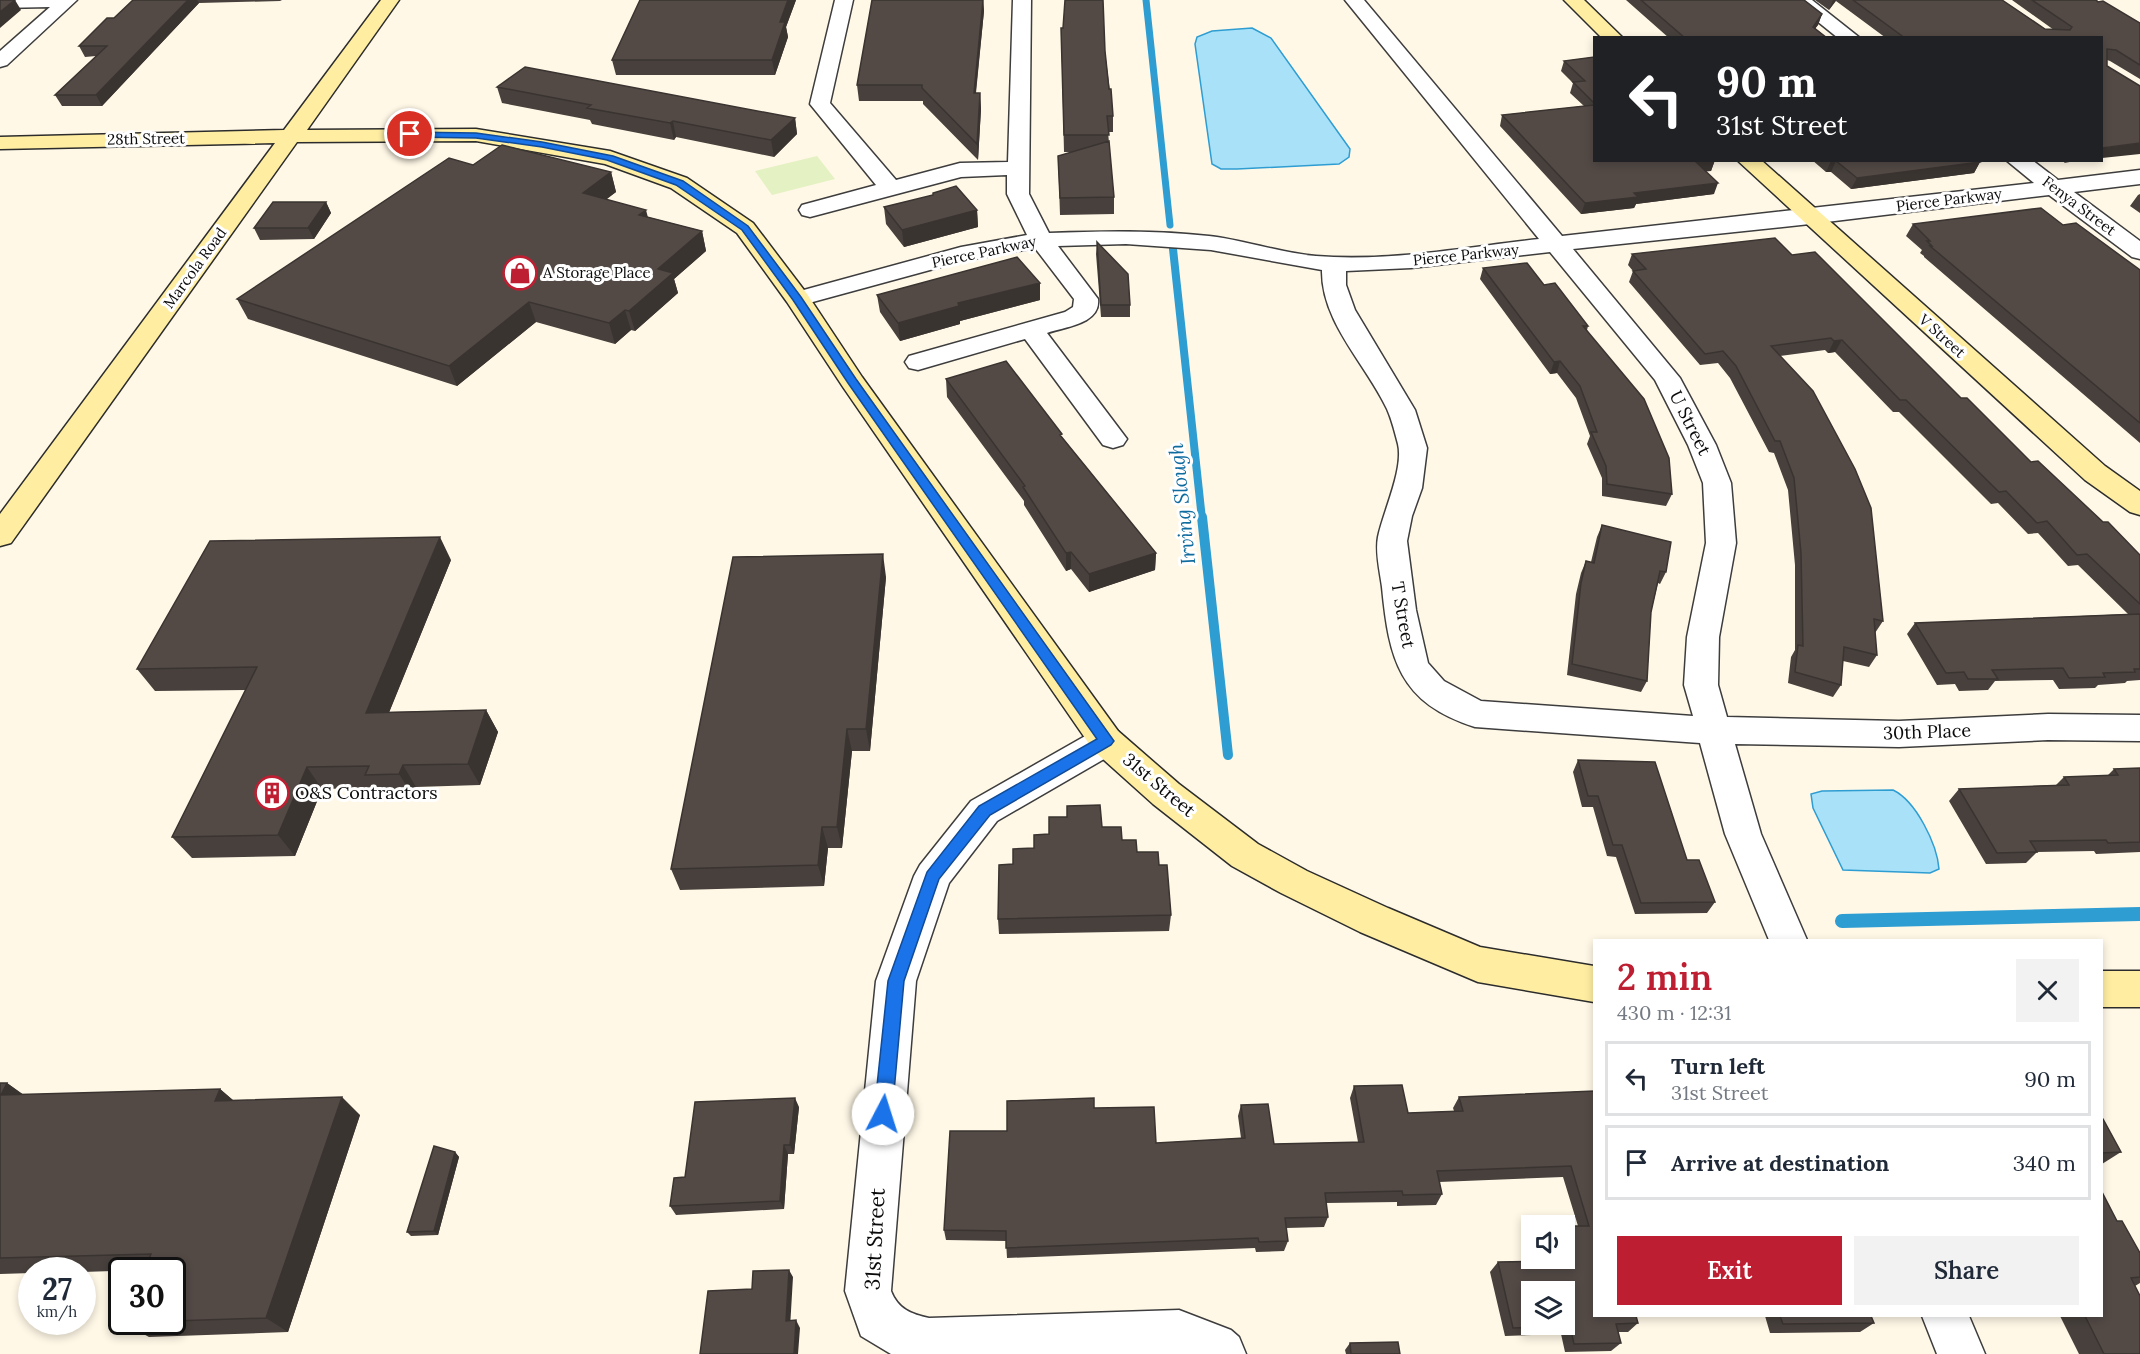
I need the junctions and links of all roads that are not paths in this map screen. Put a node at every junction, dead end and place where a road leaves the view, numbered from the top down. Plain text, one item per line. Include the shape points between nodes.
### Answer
1 (390, 0) edge
2 (844, 0) edge
3 (1022, 0) edge
4 (1354, 0) edge
5 (1573, 0) edge
6 (1800, 0) edge
7 (67, 1) edge
8 (0, 2) edge
9 (1612, 36) edge
10 (1848, 36) edge
11 (0, 61) edge
12 (291, 135) junction
13 (0, 142) edge
14 (1750, 162) edge
15 (2020, 162) edge
16 (1018, 168) junction
17 (2140, 177) edge
18 (2053, 187) junction
19 (891, 189) junction
20 (810, 210) dead end
21 (1810, 217) junction
22 (1041, 240) junction
23 (1557, 245) junction
24 (2140, 252) edge
25 (1334, 265) junction
26 (798, 299) junction
27 (1031, 329) junction
28 (918, 362) dead end
29 (1113, 439) dead end
30 (2140, 505) edge
31 (0, 536) edge
32 (2140, 728) edge
33 (1714, 730) junction
34 (1106, 741) junction
35 (1788, 939) edge
36 (1593, 984) edge
37 (2140, 988) edge
38 (2103, 989) edge
39 (1945, 1317) edge
40 (1222, 1354) edge
41 (1961, 1354) edge

1 - 12 street, Marcola Road
2 - 19 street via 820,104
3 - 16 street
4 - 23 street, U Street
5 - 9 street
6 - 10 street
7 - 8 street
7 - 11 street
12 - 13 street, 28th Street
12 - 26 street, 31st Street via 476,135 610,158 679,183 745,228
12 - 31 street, Marcola Road
14 - 21 street, V Street
15 - 18 street, Fenya Street
16 - 19 street via 960,170
16 - 22 street via 1018,194
17 - 18 street, Pierce Parkway
18 - 21 street, Pierce Parkway
18 - 24 street, Fenya Street
19 - 20 street
21 - 23 street, Pierce Parkway
21 - 30 street, V Street via 2095,473
22 - 25 street, Pierce Parkway via 1166,239
22 - 26 street, Pierce Parkway via 961,254
22 - 27 street via 1086,299 1087,306 1074,317
23 - 25 street, Pierce Parkway
23 - 33 street, U Street via 1666,378 1702,445 1717,483 1721,543 1703,637 1701,685
25 - 33 street, T Street via 1334,285 1342,310 1401,410 1413,448 1408,488 1392,541 1400,610 1413,667 1420,676 1432,690 1475,714
26 - 34 street, 31st Street
27 - 28 street
27 - 29 street
32 - 33 street, 30th Place via 2048,727 1899,734
33 - 35 street, U Street via 1743,834
34 - 36 street, 31st Street via 1245,855 1294,882 1479,964
34 - 40 street, 31st Street via 984,811 933,876 896,981 868,1291 878,1318 902,1335 929,1342 1179,1334
37 - 38 street
39 - 41 street

